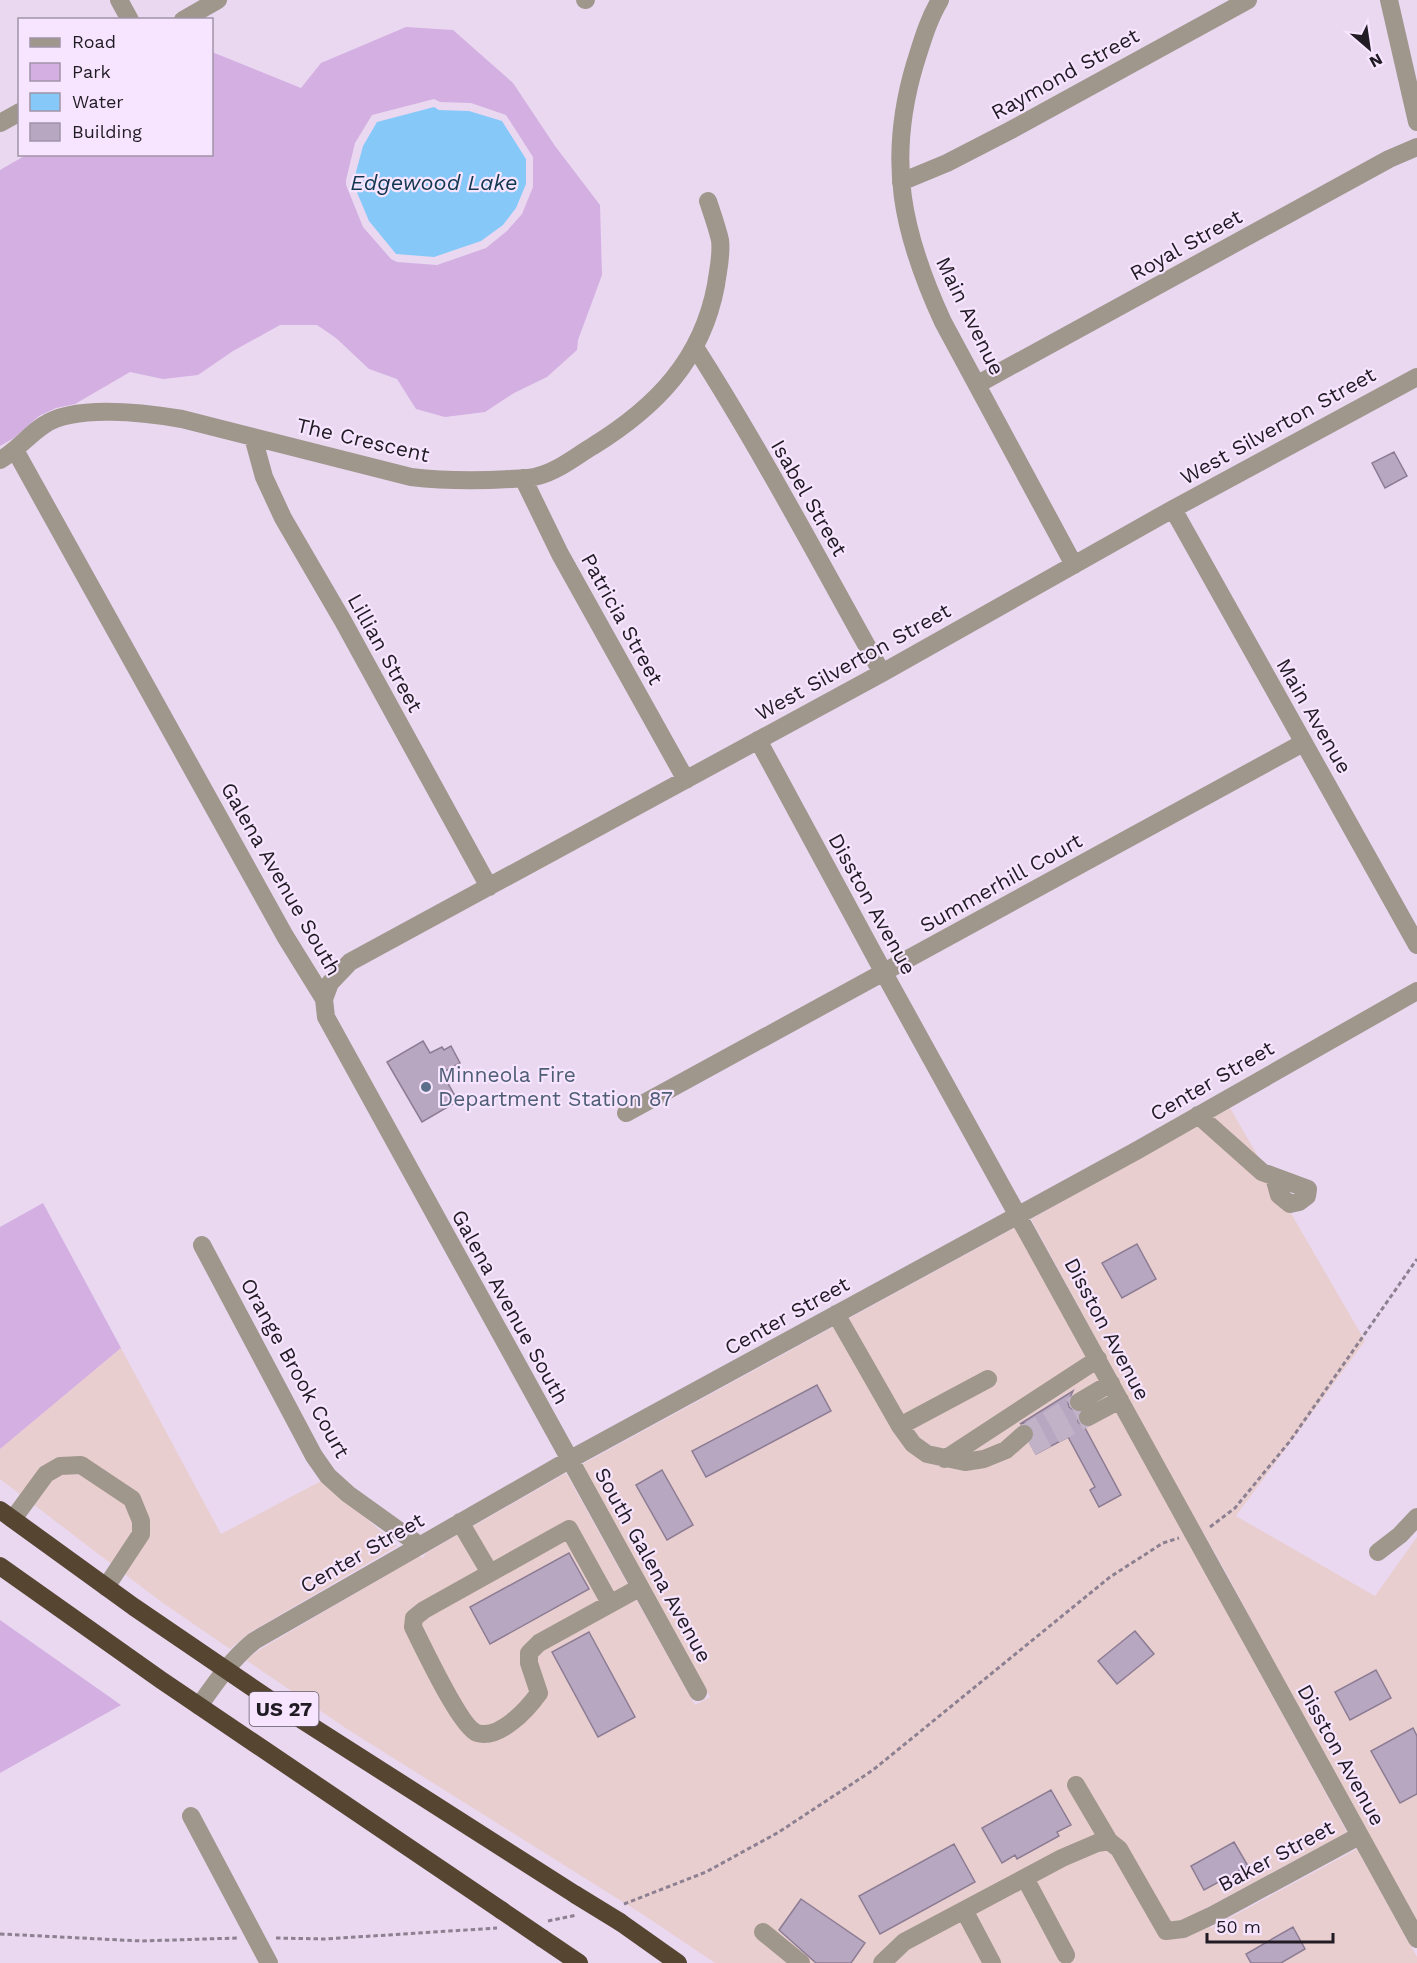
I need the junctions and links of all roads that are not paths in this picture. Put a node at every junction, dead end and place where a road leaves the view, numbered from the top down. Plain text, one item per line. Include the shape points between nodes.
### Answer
1 (119, 0) edge
2 (218, 0) edge
3 (940, 0) edge
4 (1248, 0) edge
5 (1389, 0) edge
6 (129, 18) edge
7 (186, 18) edge
8 (18, 113) edge
9 (1417, 122) edge
10 (0, 123) edge
11 (1417, 147) edge
12 (901, 182) junction
13 (708, 201) dead end
14 (695, 347) junction
15 (1417, 377) edge
16 (978, 384) junction
17 (253, 437) junction
18 (7, 455) edge
19 (523, 478) junction
20 (1173, 509) junction
21 (1074, 565) junction
22 (882, 673) junction
23 (758, 740) junction
24 (1303, 744) junction
25 (686, 780) junction
26 (489, 887) junction
27 (1417, 945) edge
28 (884, 973) junction
29 (1417, 991) edge
30 (324, 999) junction
31 (626, 1113) dead end
32 (1198, 1115) junction
33 (1275, 1178) dead end
34 (1019, 1214) junction
35 (202, 1245) dead end
36 (836, 1314) junction
37 (1098, 1359) junction
38 (988, 1379) dead end
39 (1111, 1383) junction
40 (1120, 1400) junction
41 (900, 1426) junction
42 (1028, 1441) tunnel mouth
43 (945, 1459) junction
44 (568, 1460) junction
45 (6, 1515) edge
46 (1417, 1516) edge
47 (460, 1522) junction
48 (419, 1545) junction
49 (1378, 1552) dead end
50 (0, 1566) edge
51 (490, 1573) junction
52 (106, 1587) junction
53 (639, 1588) junction
54 (610, 1603) junction
55 (225, 1669) junction
56 (698, 1692) dead end
57 (200, 1706) junction
58 (1076, 1785) dead end
59 (191, 1816) dead end
60 (1359, 1836) junction
61 (1108, 1841) junction
62 (1025, 1878) junction
63 (964, 1910) junction
64 (763, 1932) dead end
65 (1417, 1939) edge
66 (1066, 1955) dead end
67 (269, 1963) edge
68 (579, 1963) edge
69 (678, 1963) edge
70 (801, 1963) edge
71 (882, 1963) edge
72 (992, 1963) edge

1 - 6 street
2 - 7 street
3 - 12 street, Main Avenue via 911,78 900,148
4 - 12 street, Raymond Street via 1002,135
5 - 9 street
8 - 10 street
11 - 16 street, Royal Street
12 - 16 street, Main Avenue via 906,221 925,283
13 - 14 street, The Crescent via 720,240 720,258 707,318
14 - 19 street, The Crescent via 669,385 608,437 550,472
14 - 22 street, Isabel Street
15 - 20 street, West Silverton Street
16 - 21 street, Main Avenue
17 - 18 street, The Crescent via 153,415 71,413 44,425
17 - 19 street, The Crescent via 411,477 446,481
17 - 26 street, Lillian Street via 264,477 283,518
18 - 30 street, Galena Avenue South
19 - 25 street, Patricia Street via 560,554
20 - 21 street, West Silverton Street
20 - 24 street, Main Avenue
21 - 22 street, West Silverton Street
22 - 23 street, West Silverton Street
23 - 25 street, West Silverton Street
23 - 28 street, Disston Avenue
24 - 27 street, Main Avenue
24 - 28 street, Summerhill Court
25 - 26 street, West Silverton Street
26 - 30 street, West Silverton Street via 350,963 330,983
28 - 31 street, Summerhill Court
28 - 34 street, Disston Avenue
29 - 32 street, Center Street
30 - 44 street, Galena Avenue South via 326,1017
32 - 33 street via 1262,1172
32 - 34 street, Center Street
34 - 36 street, Center Street
34 - 37 street, Disston Avenue
35 - 48 street, Orange Brook Court via 328,1476
36 - 41 street
36 - 44 street, Center Street
37 - 39 street, Disston Avenue
37 - 43 street
38 - 41 street
39 - 40 street, Disston Avenue
39 - 40 street via 1083,1409
40 - 60 street, Disston Avenue
41 - 43 street via 913,1444 927,1454
42 - 43 street via 984,1460
44 - 47 street, Center Street
44 - 53 street, South Galena Avenue
45 - 52 highway, US 27
45 - 52 street via 46,1474 60,1466 81,1465 132,1498 141,1521 141,1534
46 - 49 street
47 - 48 street, Center Street
47 - 51 street
48 - 55 street, Center Street via 254,1641
50 - 57 highway, US 27
51 - 54 street via 569,1529
51 - 54 street via 424,1610 414,1618 413,1627 454,1705 474,1732 487,1735 513,1722 539,1693 528,1653
52 - 55 highway, US 27
53 - 54 street
53 - 56 street, South Galena Avenue
55 - 57 street, Center Street
55 - 69 highway, US 27, bridge
57 - 68 highway, US 27, bridge via 502,1918 544,1930
58 - 61 street
59 - 67 street
60 - 61 street, Baker Street via 1213,1915 1183,1929 1166,1931 1119,1849
60 - 65 street, Disston Avenue
61 - 62 street via 1062,1858
62 - 63 street
62 - 66 street
63 - 71 street via 904,1942
63 - 72 street
64 - 70 street

